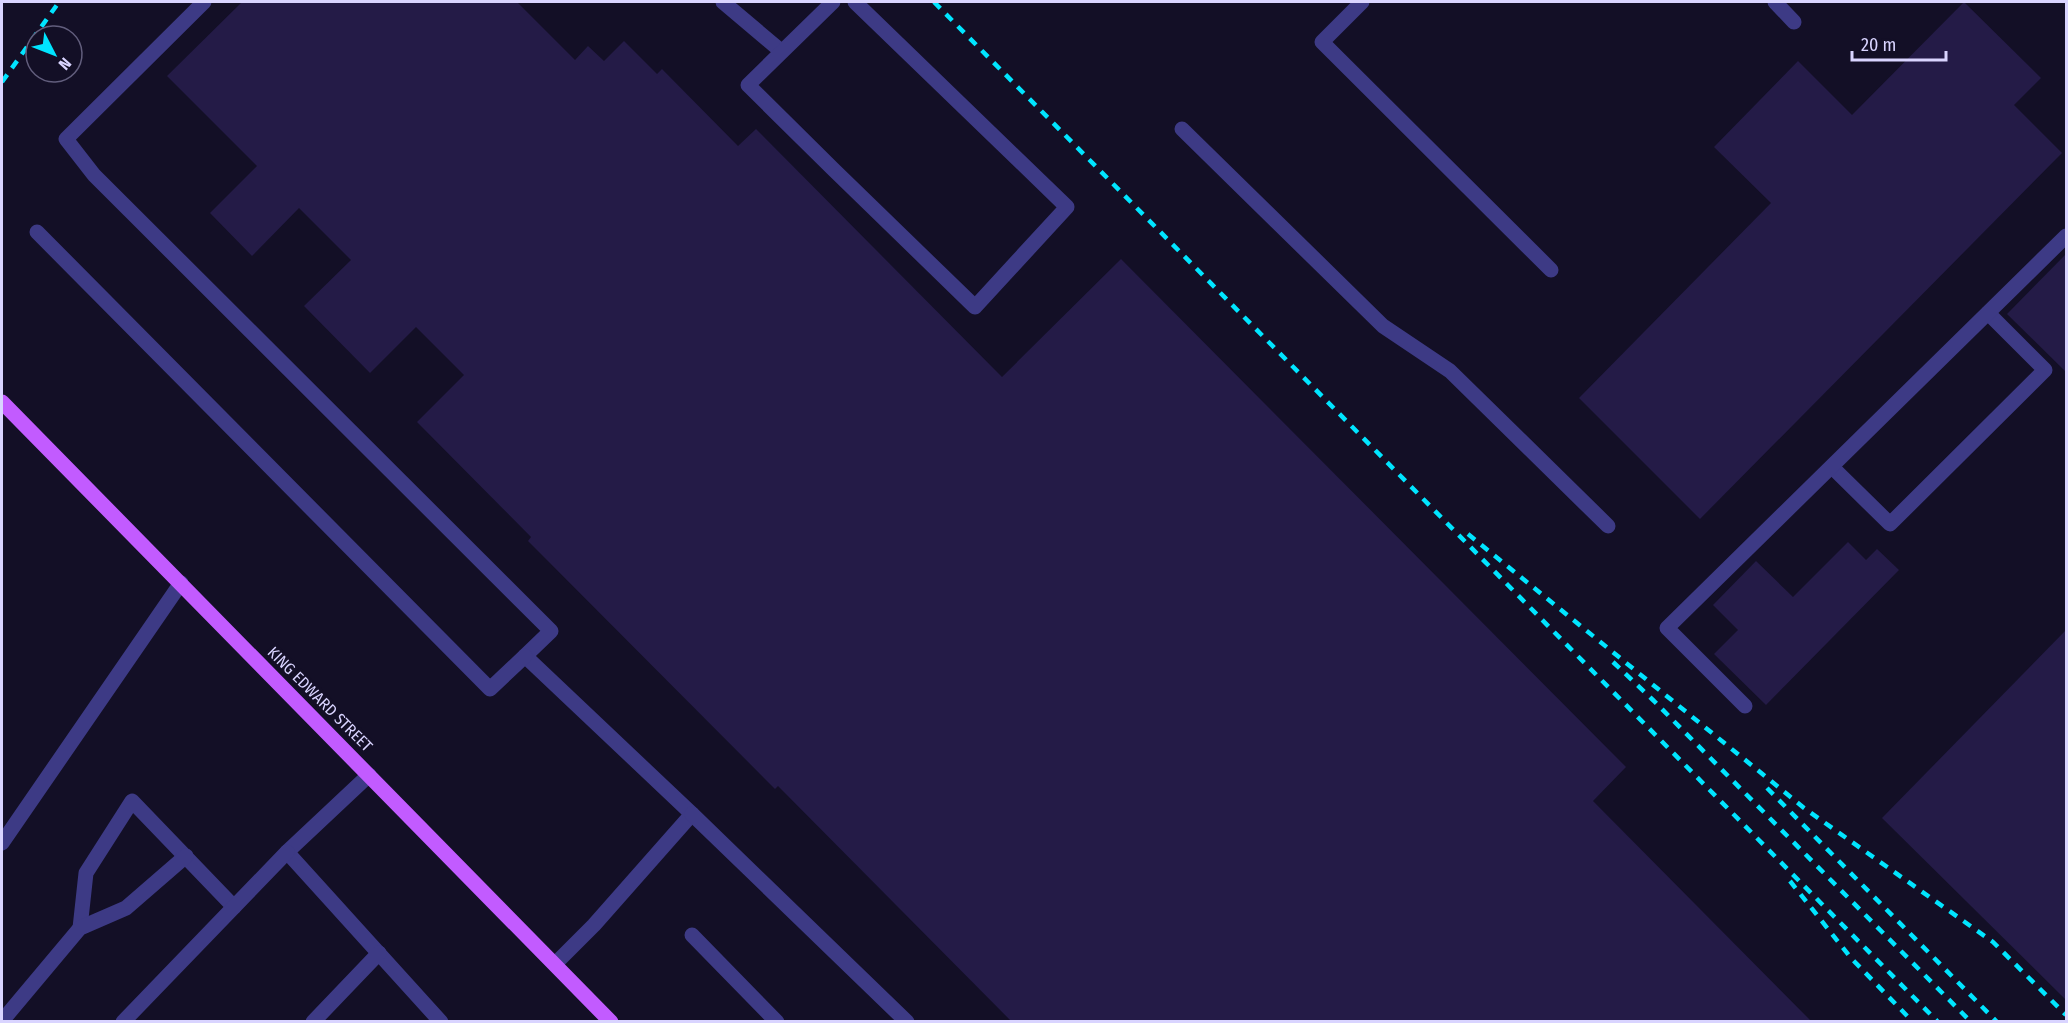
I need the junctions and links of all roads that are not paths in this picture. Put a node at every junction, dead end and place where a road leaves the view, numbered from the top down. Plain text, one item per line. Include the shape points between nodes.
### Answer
1 (204, 2) edge
2 (723, 2) edge
3 (833, 2) edge
4 (855, 2) edge
5 (1362, 2) edge
6 (1775, 2) edge
7 (1794, 22) dead end
8 (781, 51) junction
9 (1182, 129) dead end
10 (37, 232) dead end
11 (2067, 236) edge
12 (1551, 270) dead end
13 (1988, 313) junction
14 (2, 402) edge
15 (1832, 467) junction
16 (1608, 526) dead end
17 (181, 583) junction
18 (525, 656) junction
19 (1745, 706) dead end
20 (369, 775) junction
21 (693, 814) junction
22 (2, 843) edge
23 (287, 852) junction
24 (186, 856) junction
25 (234, 907) junction
26 (80, 928) junction
27 (692, 935) dead end
28 (379, 953) junction
29 (555, 964) junction
30 (434, 1019) edge
31 (2, 1021) edge
32 (123, 1022) edge
33 (313, 1022) edge
34 (611, 1022) edge
35 (777, 1022) edge
36 (907, 1022) edge

1 - 18 lane via 66,139 94,175 551,631
2 - 8 lane
3 - 8 lane
4 - 8 lane via 1067,207 975,307 748,84
5 - 12 lane via 1322,42
6 - 7 lane
9 - 16 lane via 1383,326 1450,371
10 - 18 lane via 490,688
11 - 13 lane
13 - 15 lane
13 - 15 lane via 2045,370 1890,524
14 - 17 main road, KING EDWARD STREET
15 - 19 lane via 1667,628
17 - 20 main road, KING EDWARD STREET
17 - 22 lane
18 - 21 lane
20 - 23 lane
20 - 29 main road, KING EDWARD STREET
21 - 29 lane
21 - 36 lane
23 - 25 lane
23 - 28 lane
24 - 25 lane
24 - 26 lane via 126,908
24 - 26 lane via 132,801 86,873
25 - 32 lane
26 - 31 lane
27 - 35 lane
28 - 30 lane
28 - 33 lane
29 - 34 main road, KING EDWARD STREET

